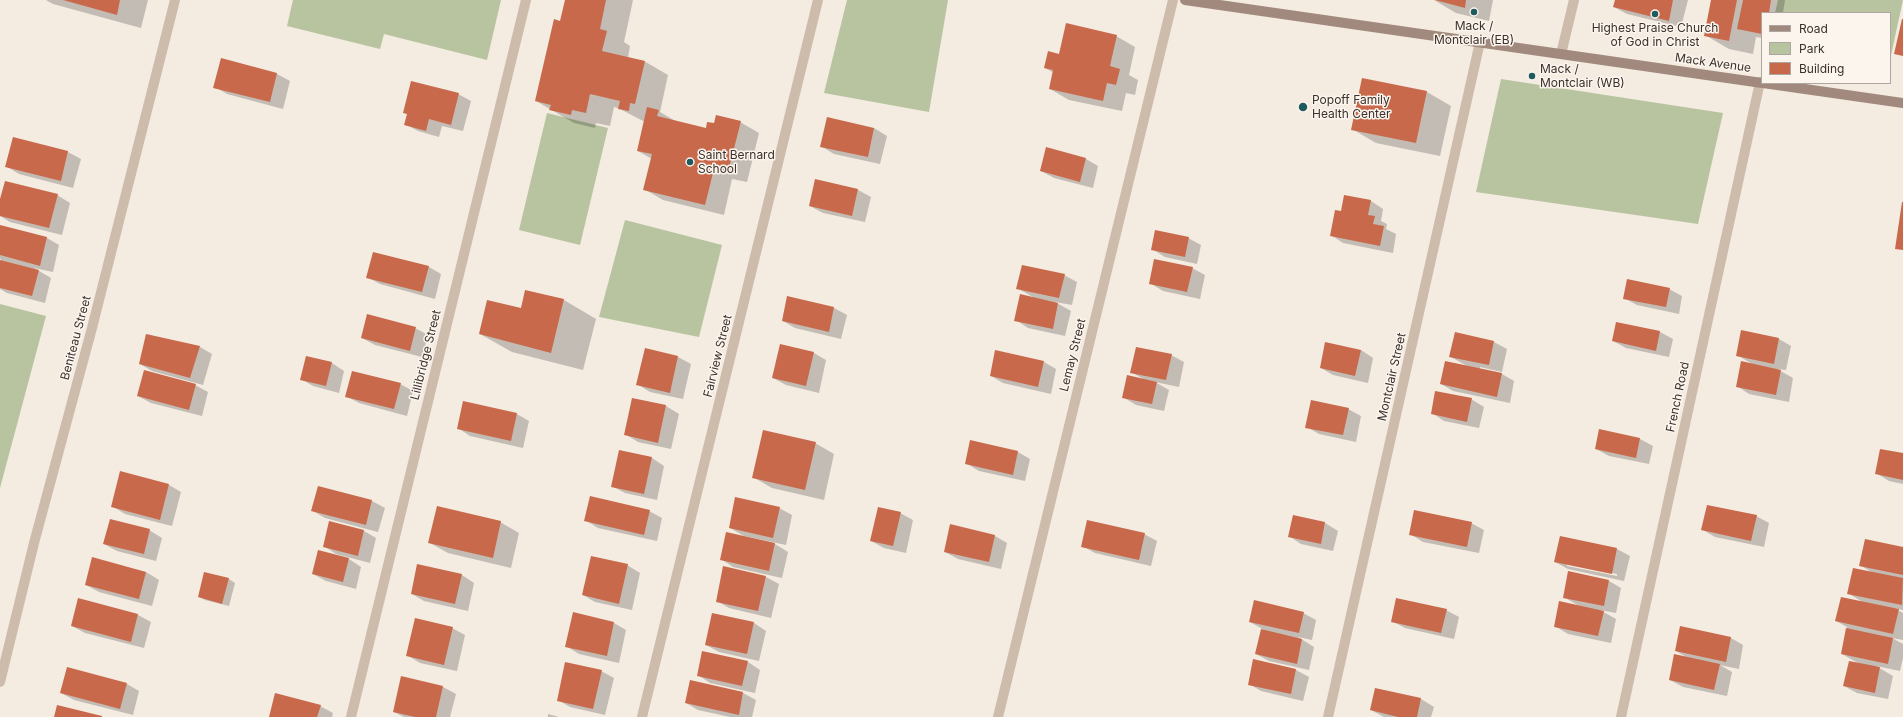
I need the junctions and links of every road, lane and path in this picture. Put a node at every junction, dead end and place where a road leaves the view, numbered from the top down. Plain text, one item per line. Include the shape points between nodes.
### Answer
1 (174, 0) edge
2 (526, 0) edge
3 (818, 0) edge
4 (1173, 0) edge
5 (1185, 0) edge
6 (1574, 0) edge
7 (1209, 2) edge
8 (1480, 42) junction
9 (1561, 54) junction
10 (1761, 83) edge
11 (1762, 84) edge
12 (1769, 84) edge
13 (1903, 103) edge
14 (0, 682) edge
15 (351, 717) edge
16 (642, 717) edge
17 (998, 717) edge
18 (1328, 717) edge
19 (1621, 717) edge

1 - 14 street, Beniteau Street
2 - 15 street, Lillibridge Street
3 - 16 street, Fairview Street
4 - 17 street, Lemay Street
5 - 7 main road, Mack Avenue
6 - 9 street
7 - 8 main road, Mack Avenue
8 - 9 main road, Mack Avenue
8 - 18 street, Montclair Street
9 - 10 main road, Mack Avenue
11 - 19 street, French Road
12 - 13 main road, Mack Avenue

